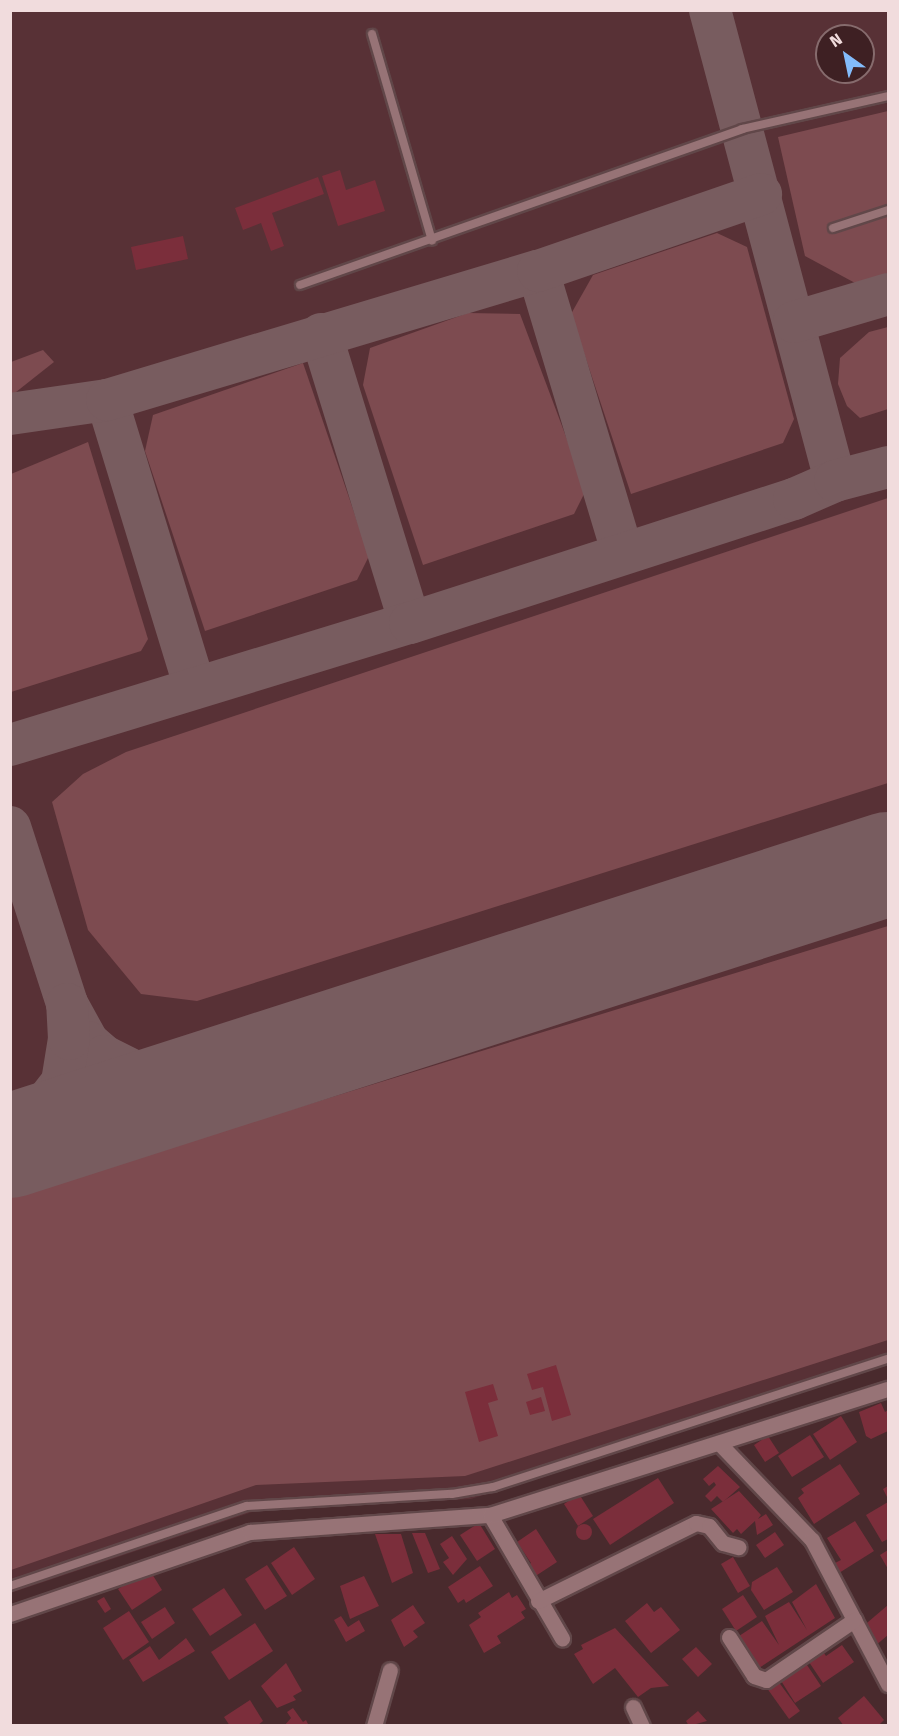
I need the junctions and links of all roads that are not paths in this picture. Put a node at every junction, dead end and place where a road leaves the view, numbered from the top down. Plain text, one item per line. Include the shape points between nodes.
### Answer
1 (372, 34) dead end
2 (888, 96) edge
3 (888, 210) edge
4 (833, 228) dead end
5 (432, 240) junction
6 (300, 285) dead end
7 (888, 1359) edge
8 (888, 1389) edge
9 (719, 1443) junction
10 (489, 1515) junction
11 (738, 1547) dead end
12 (10, 1586) edge
13 (538, 1601) junction
14 (10, 1614) edge
15 (854, 1620) junction
16 (729, 1637) dead end
17 (562, 1638) dead end
18 (390, 1670) dead end
19 (888, 1684) edge
20 (633, 1707) dead end
21 (374, 1725) edge
22 (642, 1725) edge

1 - 5 lane
2 - 5 lane via 742,129
3 - 4 lane
5 - 6 lane
7 - 12 lane via 493,1487 452,1494 247,1506
8 - 9 street
9 - 10 street
9 - 15 street via 812,1540
10 - 13 street
10 - 14 street via 250,1532
11 - 13 street via 723,1543 709,1526 696,1523
13 - 17 street
15 - 16 street via 766,1680 754,1676
15 - 19 street
18 - 21 street
20 - 22 street

